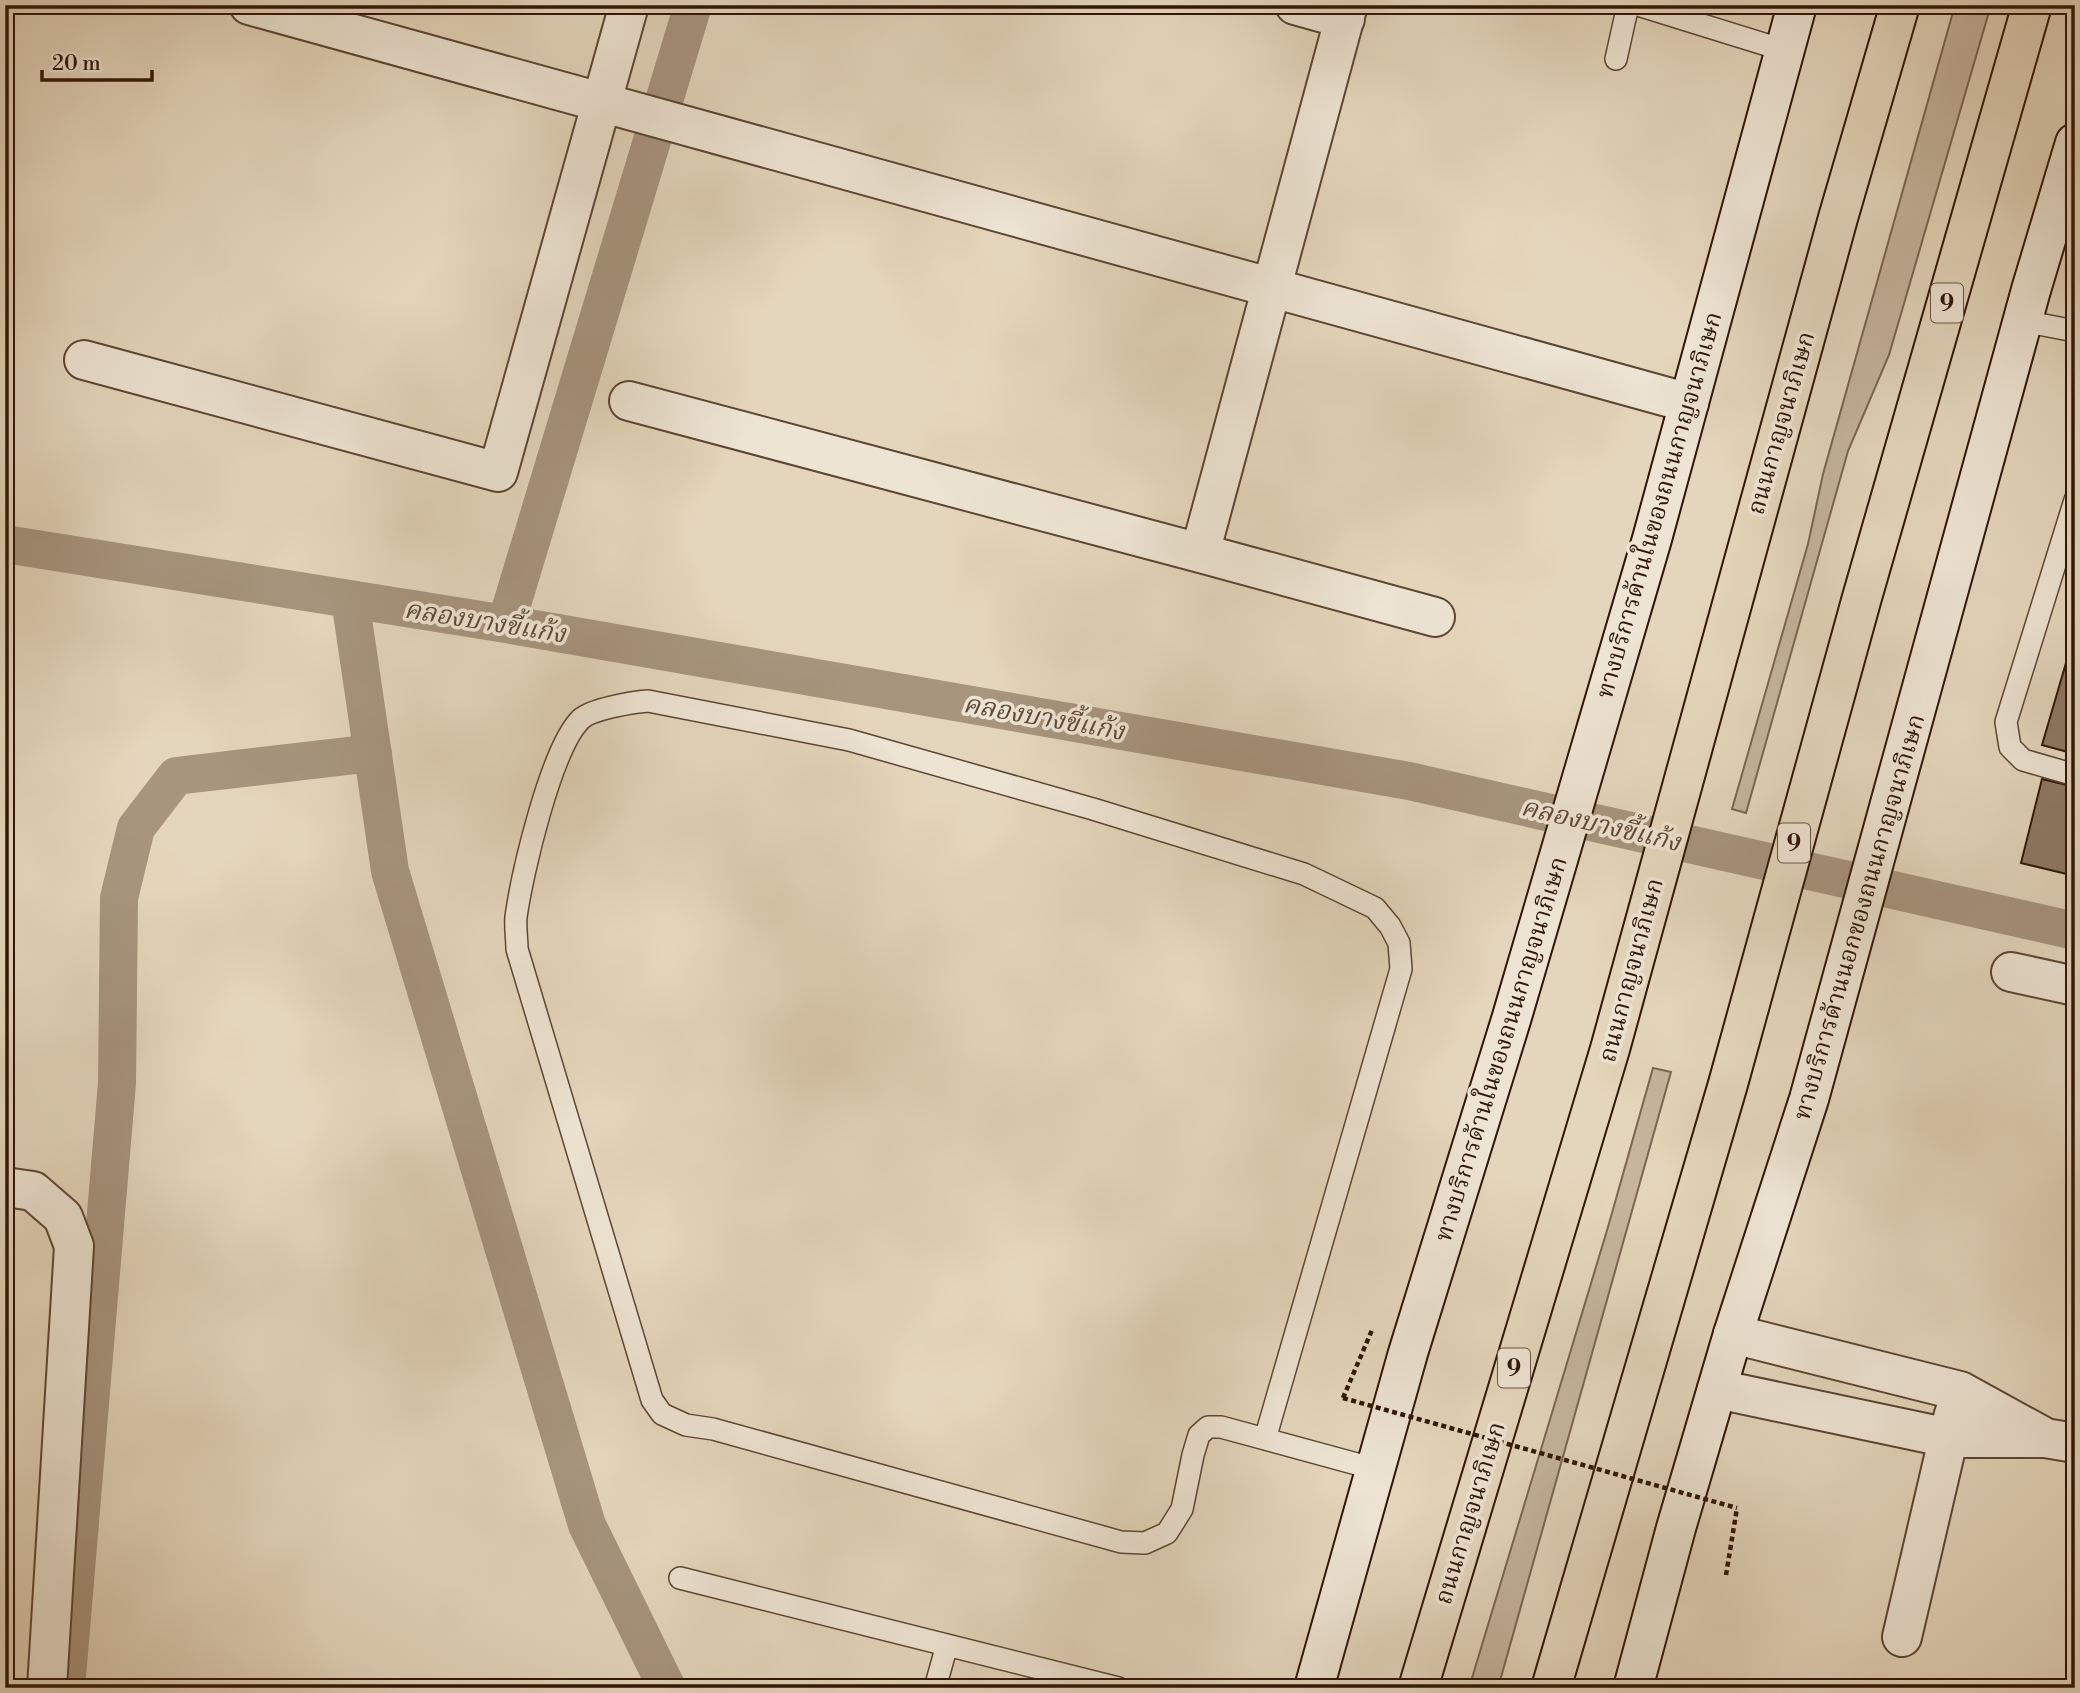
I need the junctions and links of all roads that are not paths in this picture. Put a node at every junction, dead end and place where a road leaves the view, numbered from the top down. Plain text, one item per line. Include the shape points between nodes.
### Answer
1 (249, 5) edge
2 (629, 5) edge
3 (1295, 5) edge
4 (1628, 5) edge
5 (1638, 5) edge
6 (1797, 5) edge
7 (1900, 5) edge
8 (2032, 5) edge
9 (1347, 12) edge
10 (1783, 50) junction
11 (1616, 59) dead end
12 (619, 108) junction
13 (2075, 143) edge
14 (1272, 288) junction
15 (2023, 321) junction
16 (2075, 331) edge
17 (84, 360) dead end
18 (629, 401) dead end
19 (1689, 403) junction
20 (2075, 500) edge
21 (1200, 552) junction
22 (1435, 617) dead end
23 (2075, 775) edge
24 (2011, 972) dead end
25 (2075, 986) edge
26 (5, 1186) edge
27 (1733, 1334) junction
28 (1717, 1390) junction
29 (1960, 1391) junction
30 (1949, 1438) junction
31 (1265, 1439) junction
32 (2060, 1441) edge
33 (1375, 1469) junction
34 (680, 1578) dead end
35 (1902, 1637) dead end
36 (947, 1645) junction
37 (47, 1688) edge
38 (935, 1688) edge
39 (1118, 1688) edge
40 (1314, 1688) edge
41 (1418, 1688) edge
42 (1551, 1688) edge
43 (1633, 1688) edge

1 - 12 street
2 - 12 street
3 - 9 street
4 - 11 lane
5 - 10 lane
6 - 10 street, ทางบริการด้านในของถนนกาญจนาภิเษก
7 - 41 highway, ถนนกาญจนาภิเษก / 9 via 1610,1048
8 - 42 highway, 9 via 1728,1084
9 - 14 street
10 - 19 street, ทางบริการด้านในของถนนกาญจนาภิเษก
12 - 14 street
12 - 17 street via 498,472
13 - 15 street, ทางบริการด้านนอกของถนนกาญจนาภิเษก
14 - 19 street
14 - 21 street
15 - 16 lane
15 - 27 street, ทางบริการด้านนอกของถนนกาญจนาภิเษก via 1810,1099
18 - 21 street
19 - 33 street, ทางบริการด้านในของถนนกาญจนาภิเษก via 1511,1020
20 - 23 lane via 2006,722 2010,747 2023,760
21 - 22 street
24 - 25 street
26 - 37 street via 33,1191 63,1217 74,1246
27 - 28 street, ทางบริการด้านนอกของถนนกาญจนาภิเษก
27 - 29 street
28 - 30 street
28 - 43 street, ทางบริการด้านนอกของถนนกาญจนาภิเษก
29 - 30 street
29 - 32 street
30 - 32 street
30 - 35 street
31 - 31 lane via 1208,1427 1199,1435 1182,1509 1167,1533 1145,1543 1121,1542 686,1425 662,1414 652,1400 629,1328 517,949 516,919 551,775 582,718 625,703 648,701 849,740 1304,874 1374,908 1399,943 1401,969
31 - 33 lane
33 - 40 street, ทางบริการด้านในของถนนกาญจนาภิเษก
34 - 36 lane
36 - 38 lane
36 - 39 lane

